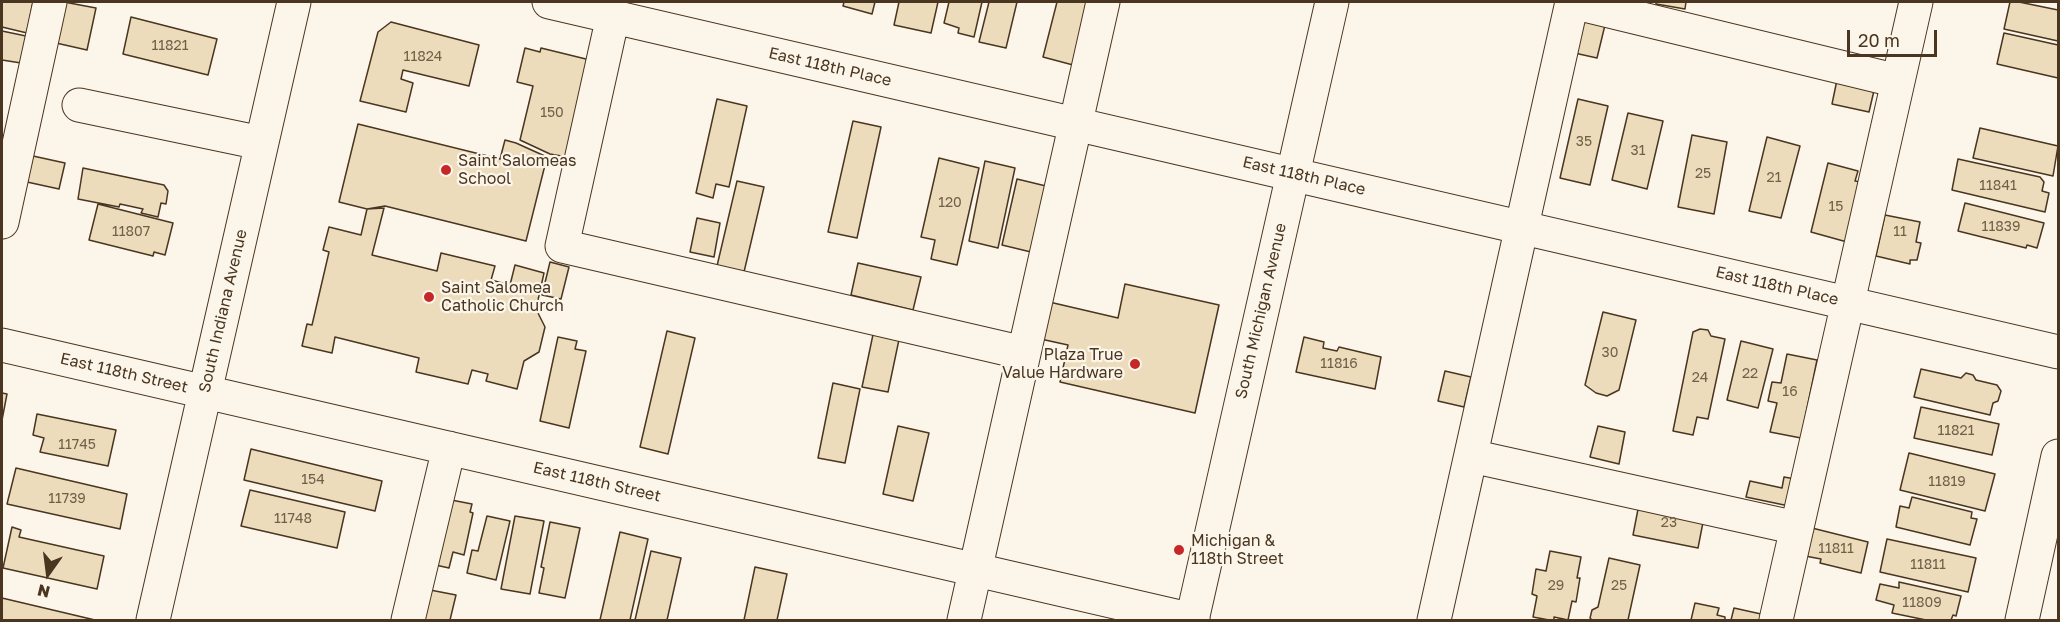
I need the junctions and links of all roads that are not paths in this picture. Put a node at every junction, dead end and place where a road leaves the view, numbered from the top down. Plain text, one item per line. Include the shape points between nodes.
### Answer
1 (50, 2) edge
2 (294, 2) edge
3 (549, 2) edge
4 (1103, 2) edge
5 (1332, 2) edge
6 (1572, 2) edge
7 (1916, 2) edge
8 (613, 16) junction
9 (1898, 81) junction
10 (79, 105) dead end
11 (12, 120) edge
12 (1076, 123) junction
13 (261, 144) junction
14 (1292, 173) junction
15 (2, 222) edge
16 (1522, 227) junction
17 (1848, 303) junction
18 (2, 345) edge
19 (2058, 352) edge
20 (1024, 353) junction
21 (205, 391) junction
22 (449, 448) junction
23 (1471, 456) junction
24 (2058, 456) edge
25 (1797, 528) junction
26 (975, 570) junction
27 (1193, 620) edge
28 (153, 621) edge
29 (408, 621) edge
30 (964, 621) edge
31 (1434, 621) edge
32 (1776, 621) edge
33 (2022, 621) edge

1 - 11 street
2 - 13 street, South Indiana Avenue
3 - 8 street, East 118th Place
4 - 12 street
5 - 14 street, South Michigan Avenue
6 - 9 street
6 - 16 street
7 - 9 street
8 - 12 street, East 118th Place
8 - 20 street via 562,246
9 - 17 street
10 - 13 street
11 - 15 street
12 - 14 street, East 118th Place
12 - 20 street
13 - 21 street, South Indiana Avenue
14 - 16 street, East 118th Place
14 - 27 street, South Michigan Avenue
16 - 17 street, East 118th Place
16 - 23 street
17 - 19 street, East 118th Place
17 - 25 street
18 - 21 street, East 118th Street
20 - 26 street
21 - 22 street, East 118th Street
21 - 28 street, South Indiana Avenue
22 - 26 street, East 118th Street
22 - 29 street
23 - 25 street
23 - 31 street
24 - 33 street
25 - 32 street
26 - 27 street, East 118th Street
26 - 30 street

